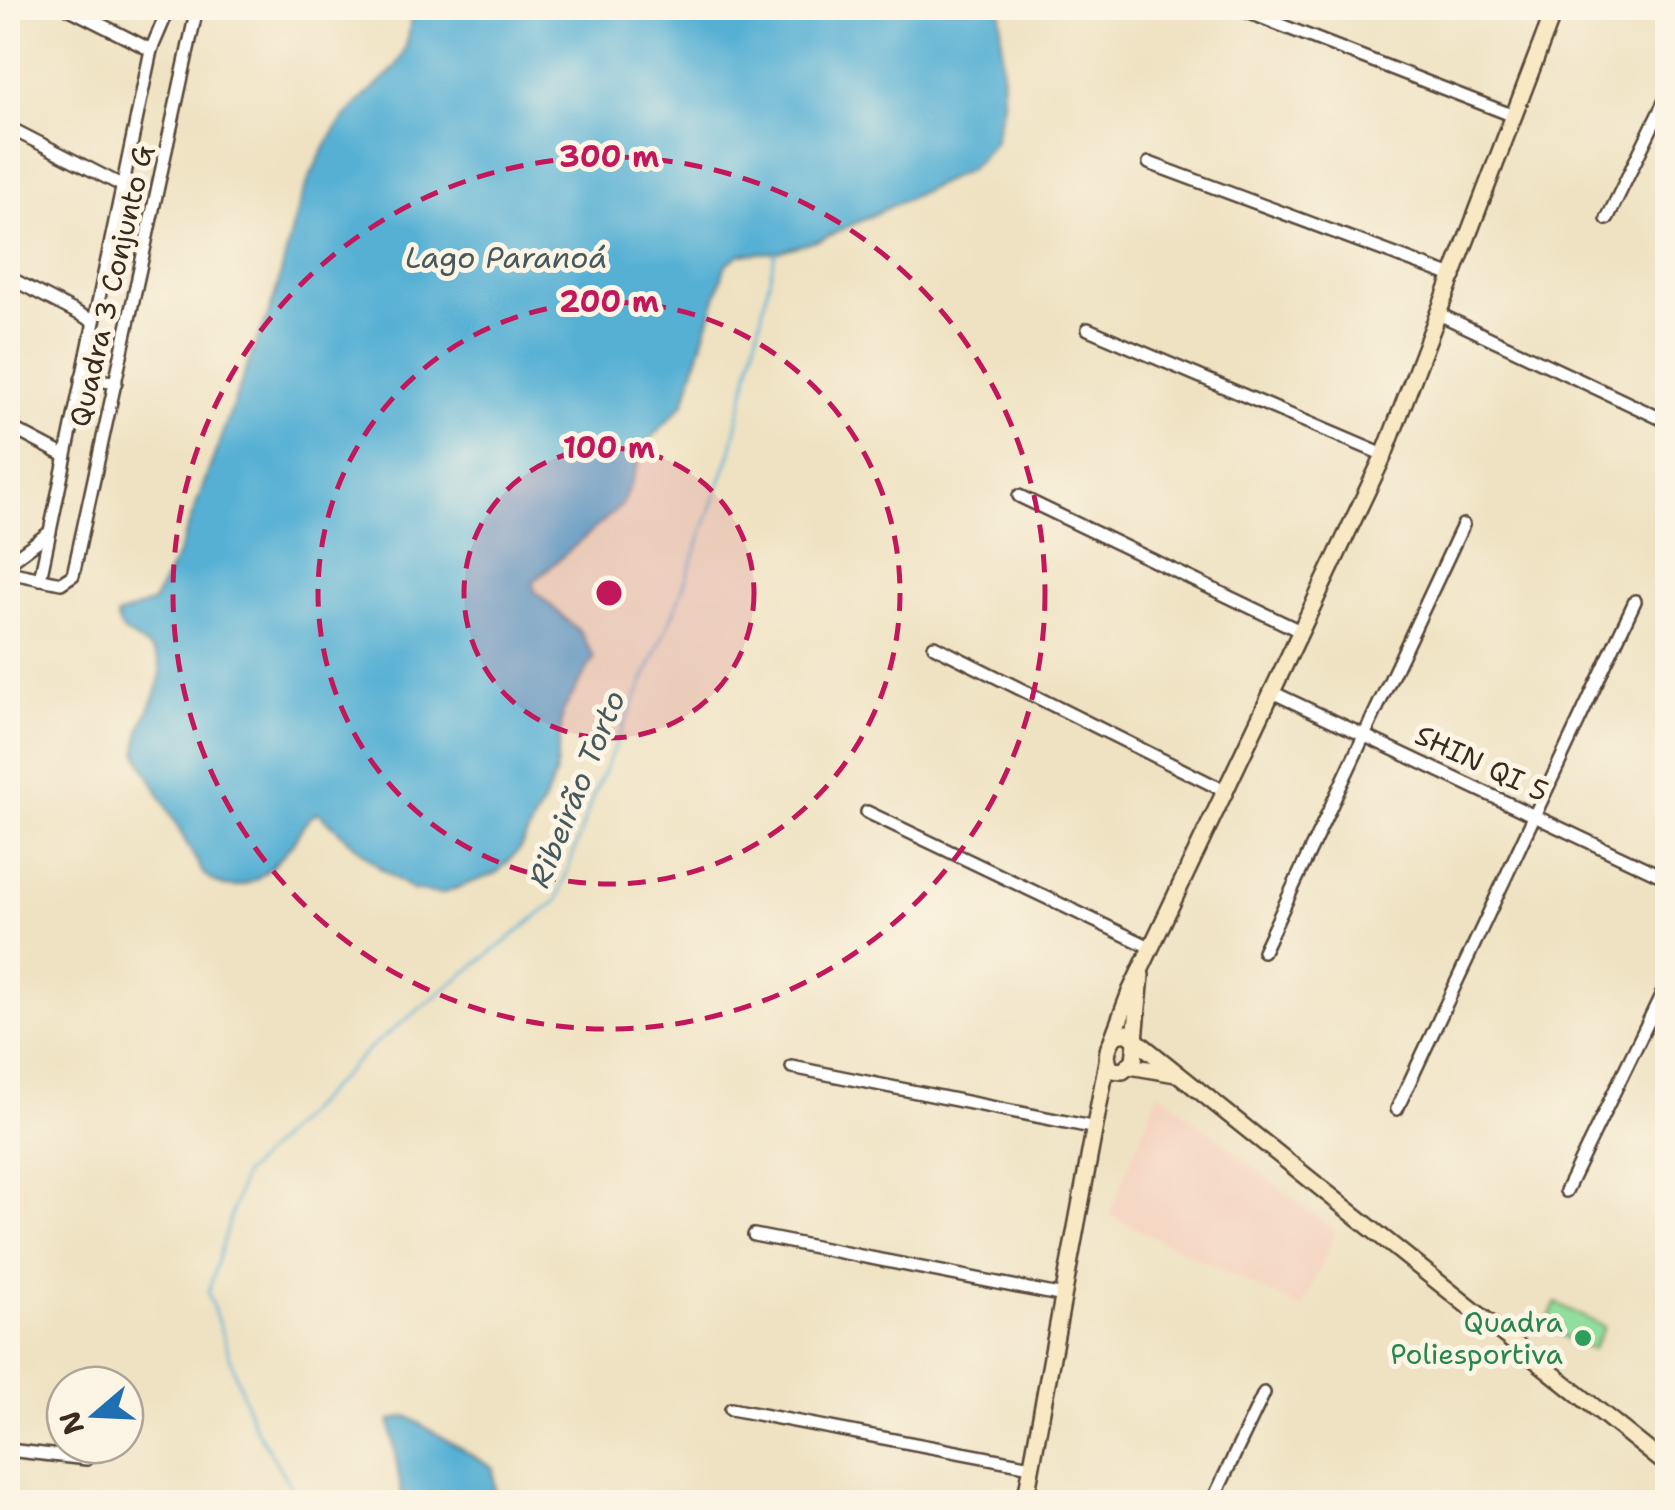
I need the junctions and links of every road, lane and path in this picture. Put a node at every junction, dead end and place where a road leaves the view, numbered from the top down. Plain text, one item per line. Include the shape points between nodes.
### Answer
1 (68, 8) edge
2 (169, 8) edge
3 (197, 8) edge
4 (1237, 8) edge
5 (1555, 8) edge
6 (151, 50) junction
7 (1668, 94) edge
8 (1514, 116) junction
9 (8, 127) edge
10 (1149, 163) dead end
11 (122, 186) junction
12 (1606, 220) dead end
13 (8, 277) edge
14 (1455, 277) junction
15 (1441, 315) junction
16 (93, 321) junction
17 (1088, 330) dead end
18 (81, 380) junction
19 (116, 382) junction
20 (1668, 422) edge
21 (8, 426) edge
22 (1384, 455) junction
23 (65, 456) junction
24 (1020, 496) dead end
25 (1463, 525) dead end
26 (50, 532) junction
27 (8, 563) edge
28 (8, 572) edge
29 (40, 579) junction
30 (1636, 600) dead end
31 (1302, 632) junction
32 (934, 646) dead end
33 (1274, 693) junction
34 (1365, 736) junction
35 (1227, 792) junction
36 (867, 812) dead end
37 (1534, 816) junction
38 (1668, 879) edge
39 (1152, 948) junction
40 (1263, 951) dead end
41 (1141, 971) junction
42 (1668, 981) edge
43 (1112, 1040) junction
44 (1136, 1042) junction
45 (1118, 1066) junction
46 (792, 1067) dead end
47 (1176, 1074) junction
48 (1397, 1108) dead end
49 (1097, 1121) junction
50 (1566, 1190) dead end
51 (754, 1235) dead end
52 (1064, 1296) junction
53 (1264, 1393) dead end
54 (731, 1409) dead end
55 (8, 1450) edge
56 (45, 1454) edge
57 (1031, 1466) junction
58 (1668, 1466) edge
59 (1025, 1502) edge
60 (1212, 1502) edge

1 - 6 street
2 - 6 street
3 - 19 street, Quadra 3 Conjunto G
4 - 8 street
5 - 8 street
6 - 11 street
7 - 12 street
8 - 14 street
9 - 11 street
10 - 14 street
11 - 16 street
13 - 16 street
14 - 15 street
15 - 20 street
15 - 22 street
16 - 18 street
17 - 22 street
18 - 19 street
18 - 23 street
19 - 29 street, Quadra 3 Conjunto G via 73,576 61,583
21 - 23 street
22 - 31 street
23 - 26 street
24 - 31 street
25 - 34 street
26 - 27 street
26 - 29 street
28 - 29 street
30 - 37 street
31 - 33 street
32 - 35 street
33 - 34 street, SHIN QI 5
33 - 35 street
34 - 37 street, SHIN QI 5
34 - 40 street
35 - 39 street
36 - 39 street
37 - 38 street, SHIN QI 5
37 - 48 street
39 - 41 street
41 - 43 street
41 - 44 street
42 - 50 street
43 - 44 street via 1122,1033
43 - 45 street
44 - 45 street
44 - 47 street
45 - 47 street
45 - 49 street
46 - 49 street
47 - 58 street
49 - 52 street
51 - 52 street
52 - 57 street
53 - 60 street
54 - 57 street
55 - 56 street
57 - 59 street

